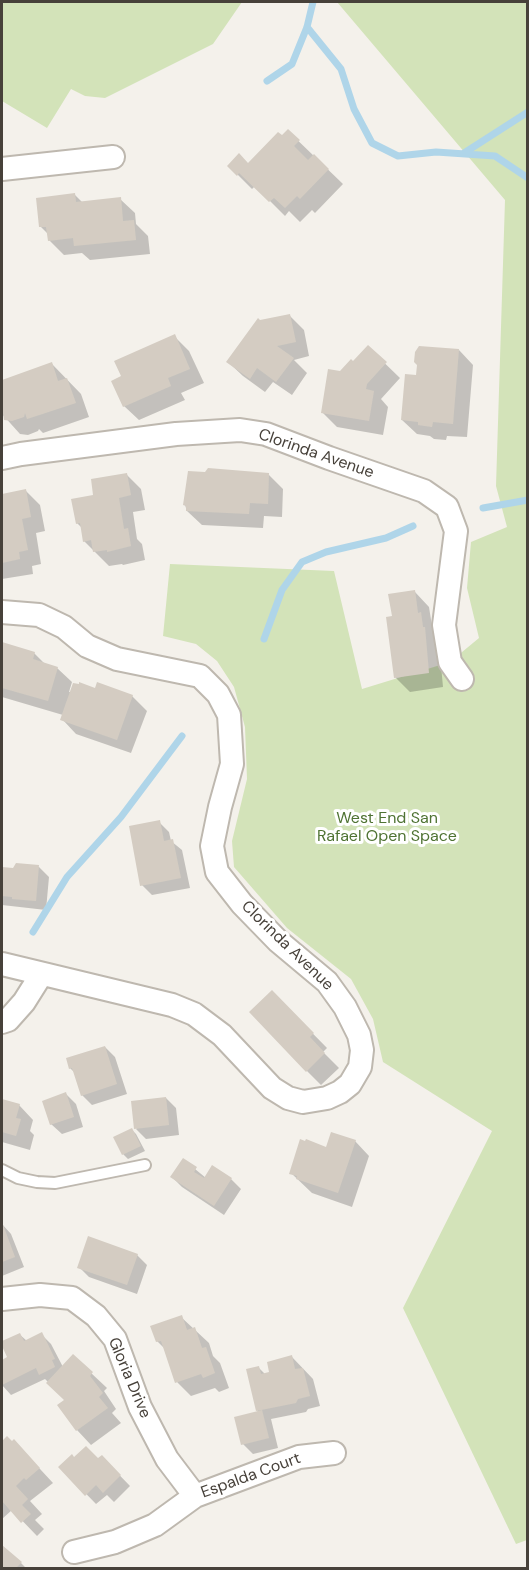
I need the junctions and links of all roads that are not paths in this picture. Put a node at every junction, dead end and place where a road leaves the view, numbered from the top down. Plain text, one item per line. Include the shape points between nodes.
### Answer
1 (112, 157) dead end
2 (2, 170) edge
3 (2, 458) edge
4 (2, 612) edge
5 (462, 679) dead end
6 (2, 964) edge
7 (41, 975) junction
8 (2, 1022) edge
9 (145, 1166) dead end
10 (2, 1170) edge
11 (2, 1299) edge
12 (334, 1453) dead end
13 (195, 1496) junction
14 (74, 1552) dead end

1 - 2 street
3 - 5 street, Clorinda Avenue via 176,434 240,430 266,434 424,491 447,507 456,531 444,625 450,662
4 - 7 street, Clorinda Avenue via 39,615 64,627 87,646 117,659 200,676 218,694 229,715 232,764 212,846 217,872 278,941 327,982 359,1035 360,1067 350,1084 327,1098 303,1102 288,1098 272,1088 222,1035 194,1014 172,1005
6 - 7 street, Clorinda Avenue
7 - 8 street via 24,1002
9 - 10 lane via 55,1184 18,1178
11 - 13 street, Gloria Drive via 40,1295 72,1298 96,1316 115,1339 140,1407 167,1459
12 - 13 street, Espalda Court via 299,1457
13 - 14 street, Espalda Court via 155,1525 115,1542

